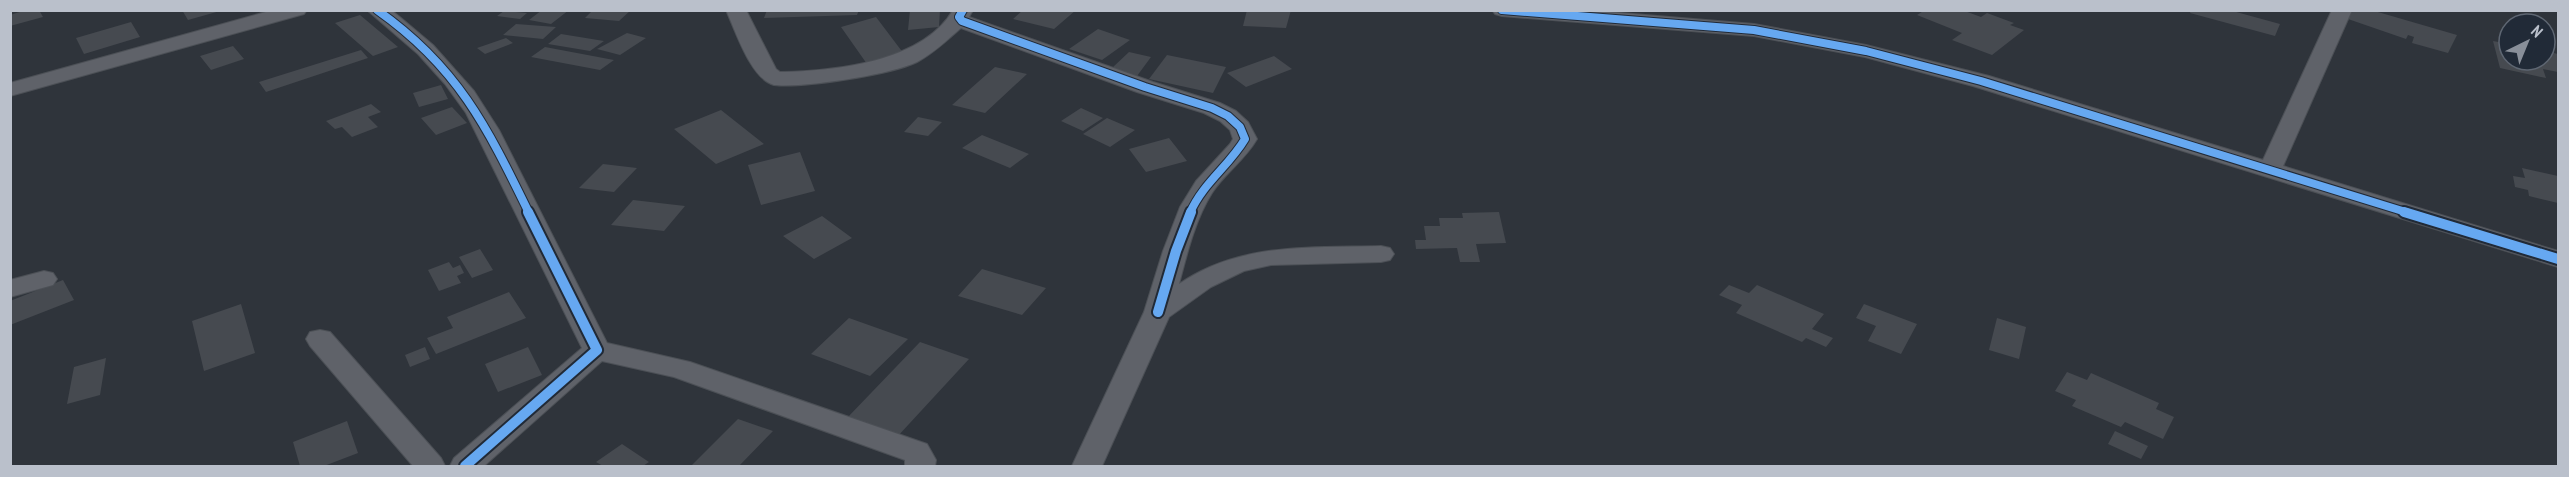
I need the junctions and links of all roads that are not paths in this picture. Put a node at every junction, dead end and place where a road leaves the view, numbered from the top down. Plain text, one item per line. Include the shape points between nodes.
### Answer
1 (297, 10) edge
2 (377, 10) edge
3 (736, 10) edge
4 (1502, 10) edge
5 (2342, 10) edge
6 (961, 15) edge
7 (1716, 18) edge
8 (10, 90) edge
9 (2270, 170) junction
10 (1381, 254) dead end
11 (2559, 259) edge
12 (44, 279) dead end
13 (10, 289) edge
14 (1158, 312) junction
15 (320, 339) dead end
16 (597, 350) junction
17 (430, 466) edge
18 (465, 466) edge
19 (920, 466) edge
20 (1087, 466) edge

1 - 8 street
2 - 16 street via 434,57 471,102
3 - 6 street via 767,73 782,79 906,59 920,52
4 - 7 street
5 - 9 street
6 - 14 street via 1144,87 1212,108 1240,127 1245,139 1238,152 1202,190 1189,213
7 - 9 street via 1924,64
9 - 11 street
10 - 14 street via 1271,257 1236,265 1202,281
12 - 13 street
14 - 20 street
15 - 17 street
16 - 18 street
16 - 19 street via 680,369 916,452

